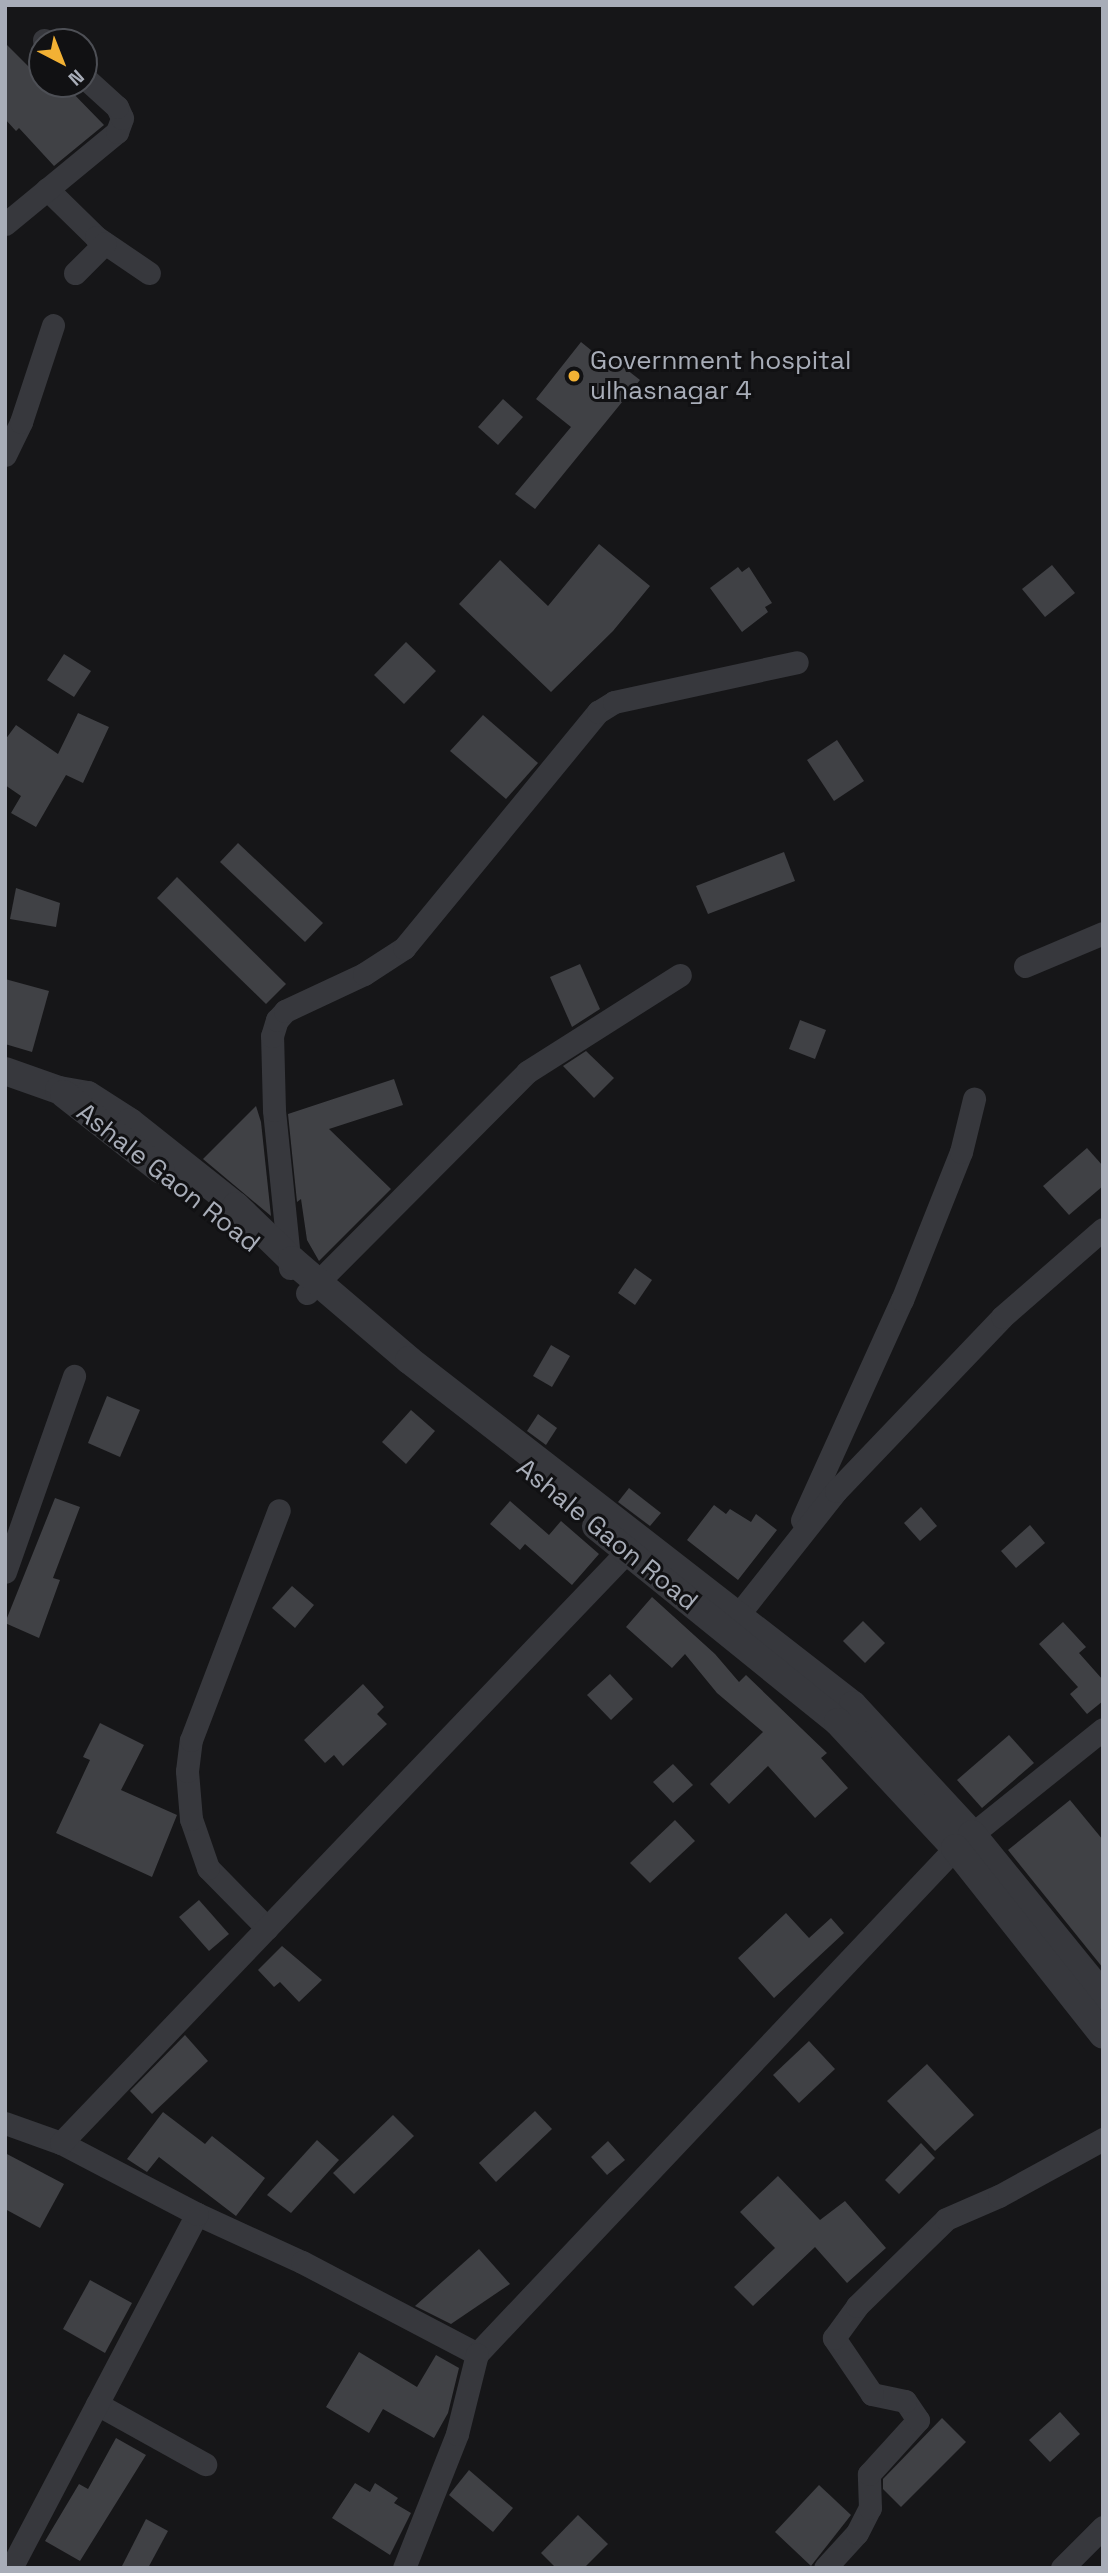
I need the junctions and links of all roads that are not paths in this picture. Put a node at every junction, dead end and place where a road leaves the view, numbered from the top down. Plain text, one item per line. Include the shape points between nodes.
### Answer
1 (98, 89) edge
2 (47, 189) junction
3 (7, 220) edge
4 (105, 243) junction
5 (149, 272) dead end
6 (75, 273) dead end
7 (53, 325) dead end
8 (5, 455) edge
9 (797, 662) dead end
10 (1103, 933) edge
11 (1025, 966) dead end
12 (680, 975) dead end
13 (5, 1071) edge
14 (974, 1099) dead end
15 (1103, 1229) edge
16 (301, 1278) junction
17 (74, 1376) dead end
18 (279, 1510) dead end
19 (634, 1544) junction
20 (788, 1552) junction
21 (5, 1572) edge
22 (732, 1622) junction
23 (1103, 1729) edge
24 (964, 1841) junction
25 (267, 1928) junction
26 (1103, 1995) edge
27 (1103, 2035) edge
28 (5, 2123) edge
29 (1103, 2139) edge
30 (61, 2143) junction
31 (197, 2214) junction
32 (477, 2354) junction
33 (97, 2404) junction
34 (205, 2464) dead end
35 (1103, 2527) edge
36 (11, 2568) edge
37 (404, 2568) edge
38 (825, 2568) edge
39 (1062, 2568) edge

1 - 2 street via 122,118 117,132
2 - 3 street
2 - 4 street
4 - 5 street
4 - 6 street
7 - 8 street
9 - 16 street via 614,702 598,712 404,948 364,975 285,1011 276,1020 271,1036 274,1110
10 - 11 street
12 - 16 street via 527,1072
13 - 16 street, Ashale Gaon Road via 59,1090 88,1094 130,1122 236,1206
14 - 20 street via 961,1152 902,1300
15 - 20 street via 1002,1317 836,1492
16 - 19 street, Ashale Gaon Road via 456,1397
17 - 21 street
18 - 25 street via 191,1740 187,1771 191,1819 208,1868
19 - 22 street, Ashale Gaon Road
19 - 25 street
20 - 22 street
22 - 24 street, Ashale Gaon Road via 846,1713
23 - 24 street
24 - 26 street, Ashale Gaon Road
24 - 27 street, Ashale Gaon Road
24 - 32 street
25 - 30 street
28 - 30 street
29 - 38 street via 999,2196 946,2219 857,2306 834,2338 873,2394 905,2402 918,2420 869,2474 870,2508 857,2533
30 - 31 street
31 - 32 street
31 - 33 street
32 - 37 street via 449,2458
33 - 34 street
33 - 36 street
35 - 39 street

